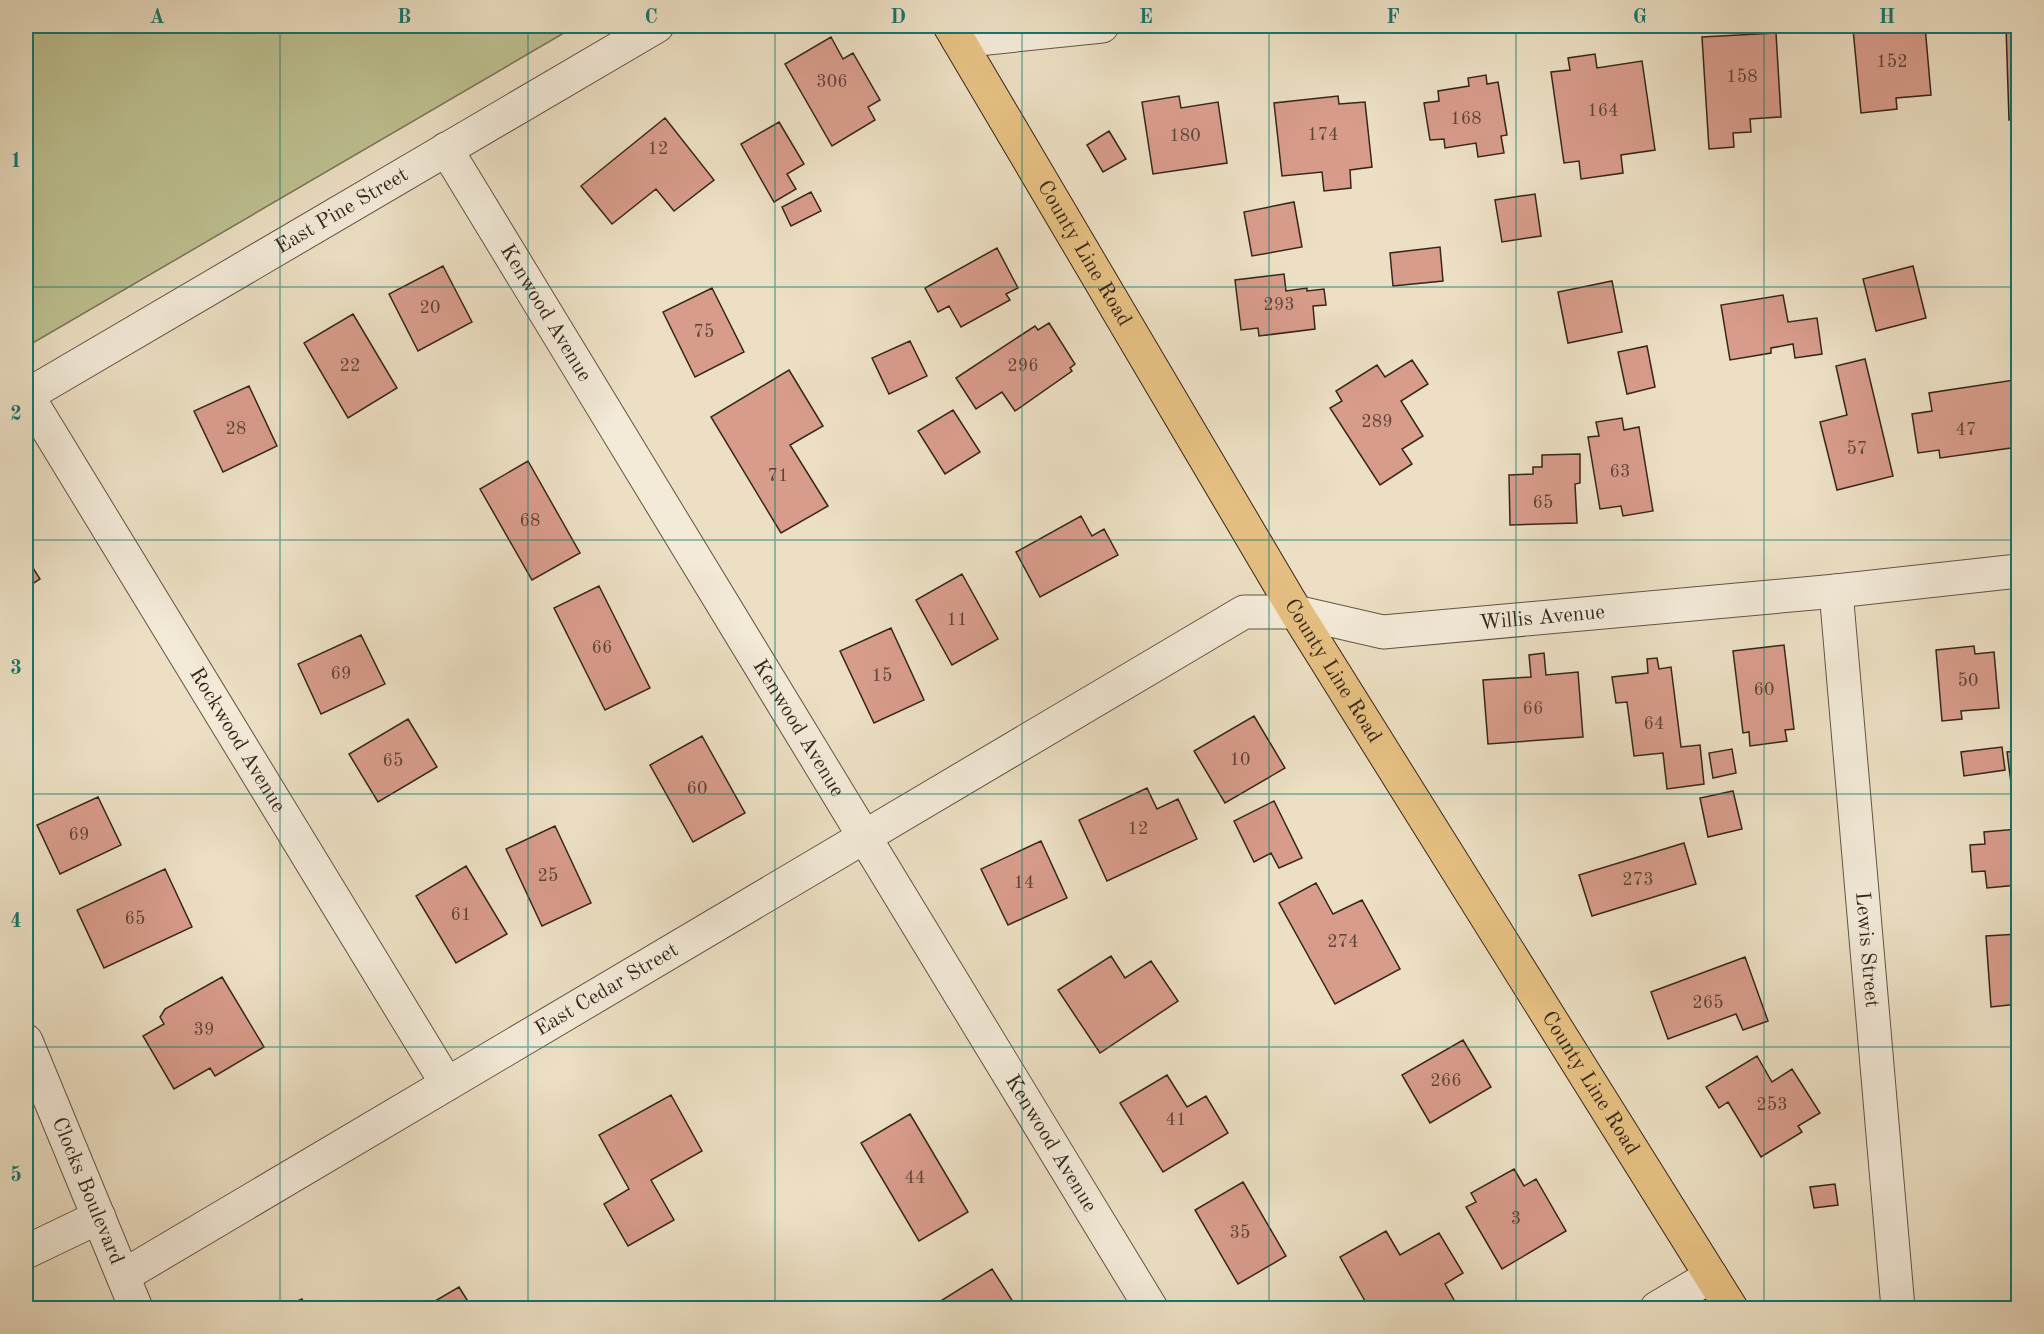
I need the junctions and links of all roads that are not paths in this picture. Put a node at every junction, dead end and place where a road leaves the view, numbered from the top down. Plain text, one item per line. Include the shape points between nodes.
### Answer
1 (657, 26) edge
2 (1102, 26) edge
3 (954, 33) edge
4 (446, 149) junction
5 (26, 395) edge
6 (2019, 570) edge
7 (1836, 591) junction
8 (1296, 612) junction
9 (1092, 703) joint
10 (865, 837) junction
11 (26, 1041) edge
12 (447, 1084) junction
13 (99, 1217) junction
14 (26, 1252) edge
15 (123, 1276) junction
16 (1711, 1276) junction
17 (136, 1308) edge
18 (1150, 1308) edge
19 (1657, 1308) edge
20 (1731, 1308) edge
21 (1898, 1308) edge

1 - 4 street, East Pine Street
2 - 3 street
3 - 8 main road, County Line Road
4 - 5 street, East Pine Street
4 - 10 street, Kenwood Avenue
5 - 12 street, Rockwood Avenue
6 - 7 street, Willis Avenue
7 - 8 street, Willis Avenue via 1383,632
7 - 21 street, Lewis Street
8 - 9 street, Willis Avenue via 1244,612
8 - 16 main road, County Line Road
9 - 10 street, East Cedar Street
10 - 12 street, East Cedar Street
10 - 18 street, Kenwood Avenue
11 - 13 street, Clocks Boulevard
12 - 15 street, East Cedar Street
13 - 14 street
13 - 15 street, Clocks Boulevard
15 - 17 street, Clocks Boulevard
16 - 19 street
16 - 20 main road, County Line Road

